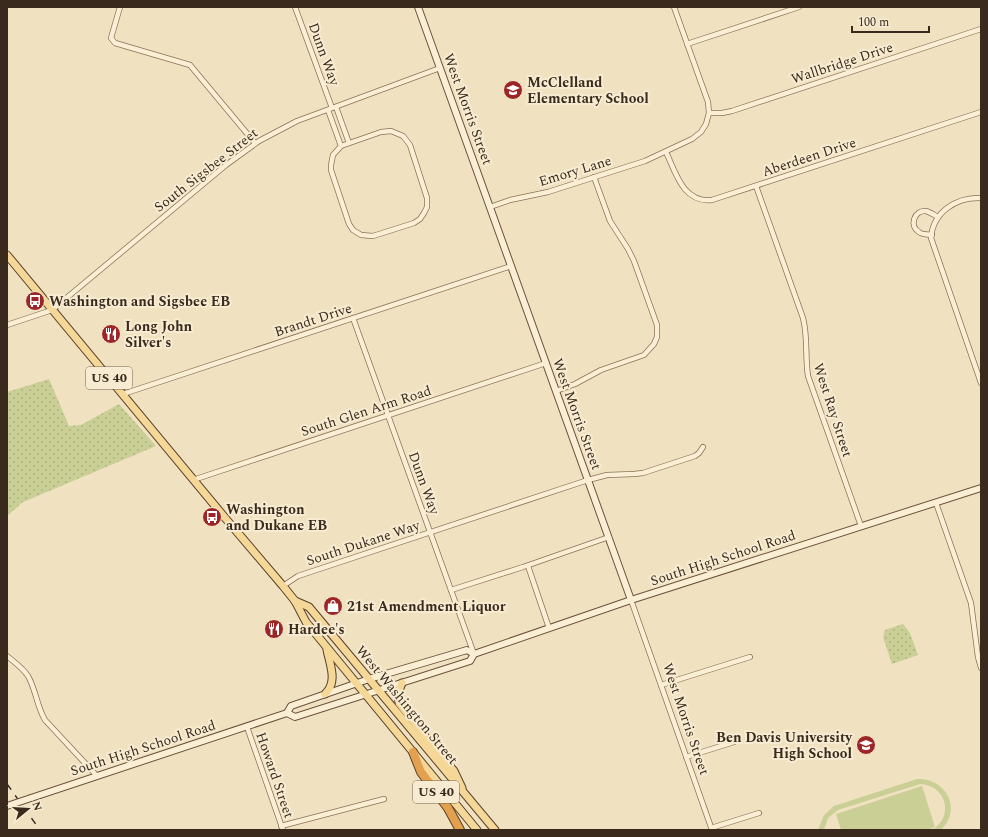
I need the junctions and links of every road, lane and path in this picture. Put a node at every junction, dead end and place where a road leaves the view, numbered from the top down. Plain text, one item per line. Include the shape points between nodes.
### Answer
1 (120, 7) edge
2 (295, 7) edge
3 (418, 7) edge
4 (674, 7) edge
5 (799, 7) edge
6 (981, 29) edge
7 (687, 44) junction
8 (440, 68) junction
9 (332, 108) junction
10 (981, 112) edge
11 (709, 113) junction
12 (254, 143) junction
13 (349, 143) junction
14 (341, 146) junction
15 (666, 152) junction
16 (594, 177) junction
17 (756, 186) junction
18 (981, 197) edge
19 (490, 207) junction
20 (938, 217) junction
21 (932, 235) junction
22 (7, 255) edge
23 (511, 266) junction
24 (52, 310) junction
25 (354, 318) junction
26 (7, 325) edge
27 (546, 363) junction
28 (981, 382) edge
29 (556, 391) junction
30 (123, 394) junction
31 (388, 416) junction
32 (703, 447) dead end
33 (193, 480) junction
34 (588, 480) junction
35 (981, 488) edge
36 (936, 503) junction
37 (861, 526) junction
38 (430, 532) junction
39 (609, 537) junction
40 (528, 566) junction
41 (283, 586) junction
42 (451, 590) junction
43 (631, 600) junction
44 (295, 602) junction
45 (549, 628) junction
46 (326, 648) junction
47 (474, 654) junction
48 (7, 656) edge
49 (750, 657) dead end
50 (981, 668) edge
51 (369, 679) junction
52 (356, 683) junction
53 (402, 683) junction
54 (661, 685) junction
55 (379, 691) junction
56 (325, 694) junction
57 (366, 695) junction
58 (286, 713) junction
59 (247, 727) junction
60 (734, 742) dead end
61 (413, 752) junction
62 (686, 757) junction
63 (97, 776) junction
64 (467, 798) junction
65 (384, 799) dead end
66 (7, 806) edge
67 (759, 813) dead end
68 (282, 828) edge
69 (712, 829) edge
70 (460, 830) edge
71 (477, 830) edge
72 (495, 830) edge

1 - 12 street via 111,38 115,43 190,65
2 - 9 street, Dunn Way
3 - 8 street, West Morris Street
4 - 7 street
5 - 7 street
6 - 11 street, Wallbridge Drive via 732,110
7 - 11 street via 708,102
8 - 9 street, South Sigsbee Street
8 - 19 street, West Morris Street
9 - 12 street, South Sigsbee Street via 288,125
9 - 13 street
9 - 14 street
10 - 17 street, Aberdeen Drive
11 - 15 street, Emory Lane via 706,124 698,135
12 - 24 street, South Sigsbee Street
13 - 14 street
13 - 14 street via 391,131 407,140 428,202 420,219 375,236 361,235 354,230 349,224 331,170 332,159
15 - 16 street, Emory Lane
15 - 17 street, Aberdeen Drive via 681,185 698,199 715,199
16 - 19 street, Emory Lane
16 - 29 street via 611,223 634,261 657,328 657,337 646,354 639,358 601,370
17 - 37 street, West Ray Street via 803,318 808,376
18 - 20 street via 947,208
19 - 23 street, West Morris Street
20 - 21 street
20 - 21 street via 929,212 922,212 917,214 914,220 917,231
21 - 28 street via 933,245
22 - 24 main road, West Washington Street / US 40
23 - 25 street, Brandt Drive
23 - 27 street, West Morris Street
24 - 26 street, South Sigsbee Street
24 - 30 main road, West Washington Street / US 40
25 - 30 street, Brandt Drive
25 - 31 street, Dunn Way
27 - 29 street, West Morris Street
27 - 31 street, South Glen Arm Road
29 - 34 street, West Morris Street
30 - 33 main road, West Washington Street / US 40
31 - 33 street, South Glen Arm Road
31 - 38 street, Dunn Way
32 - 34 street, South Dukane Way via 696,456 648,471 607,475
33 - 41 main road, West Washington Street / US 40
34 - 38 street, South Dukane Way
34 - 39 street, West Morris Street
35 - 36 street, South High School Road
36 - 37 street, South High School Road
36 - 50 street via 971,603
37 - 43 street, South High School Road
38 - 41 street, South Dukane Way via 298,576
38 - 42 street, Dunn Way
39 - 40 street
39 - 43 street, West Morris Street
40 - 42 street
40 - 45 street
41 - 44 main road, West Washington Street / US 40
42 - 47 street, Dunn Way
43 - 45 street, South High School Road
43 - 54 street, West Morris Street
44 - 46 main road, West Washington Street via 306,622
44 - 51 main road, West Washington Street / US 40 via 309,607
45 - 47 street, South High School Road
46 - 52 main road, West Washington Street
46 - 56 main road via 332,679 331,687
47 - 51 street, South High School Road via 467,650
47 - 53 street, South High School Road via 470,661
48 - 63 street via 28,676 45,720
49 - 54 street
51 - 52 street, South High School Road
51 - 55 main road, West Washington Street / US 40
52 - 56 street, South High School Road
52 - 57 main road, West Washington Street
53 - 55 street, South High School Road
53 - 64 main road via 398,693 399,703 454,772
54 - 62 street, West Morris Street
55 - 57 street, South High School Road
55 - 64 main road, West Washington Street / US 40
56 - 58 street, South High School Road via 291,706
57 - 58 street, South High School Road via 295,718
57 - 61 main road, West Washington Street
58 - 59 street, South High School Road
59 - 63 street, South High School Road
59 - 68 street, Howard Street
60 - 62 street
61 - 70 highway, US 40 via 421,772 448,808
61 - 71 main road, West Washington Street
62 - 69 street, West Morris Street
63 - 66 street, South High School Road, bridge
64 - 72 main road, West Washington Street / US 40
65 - 68 street
67 - 69 street

